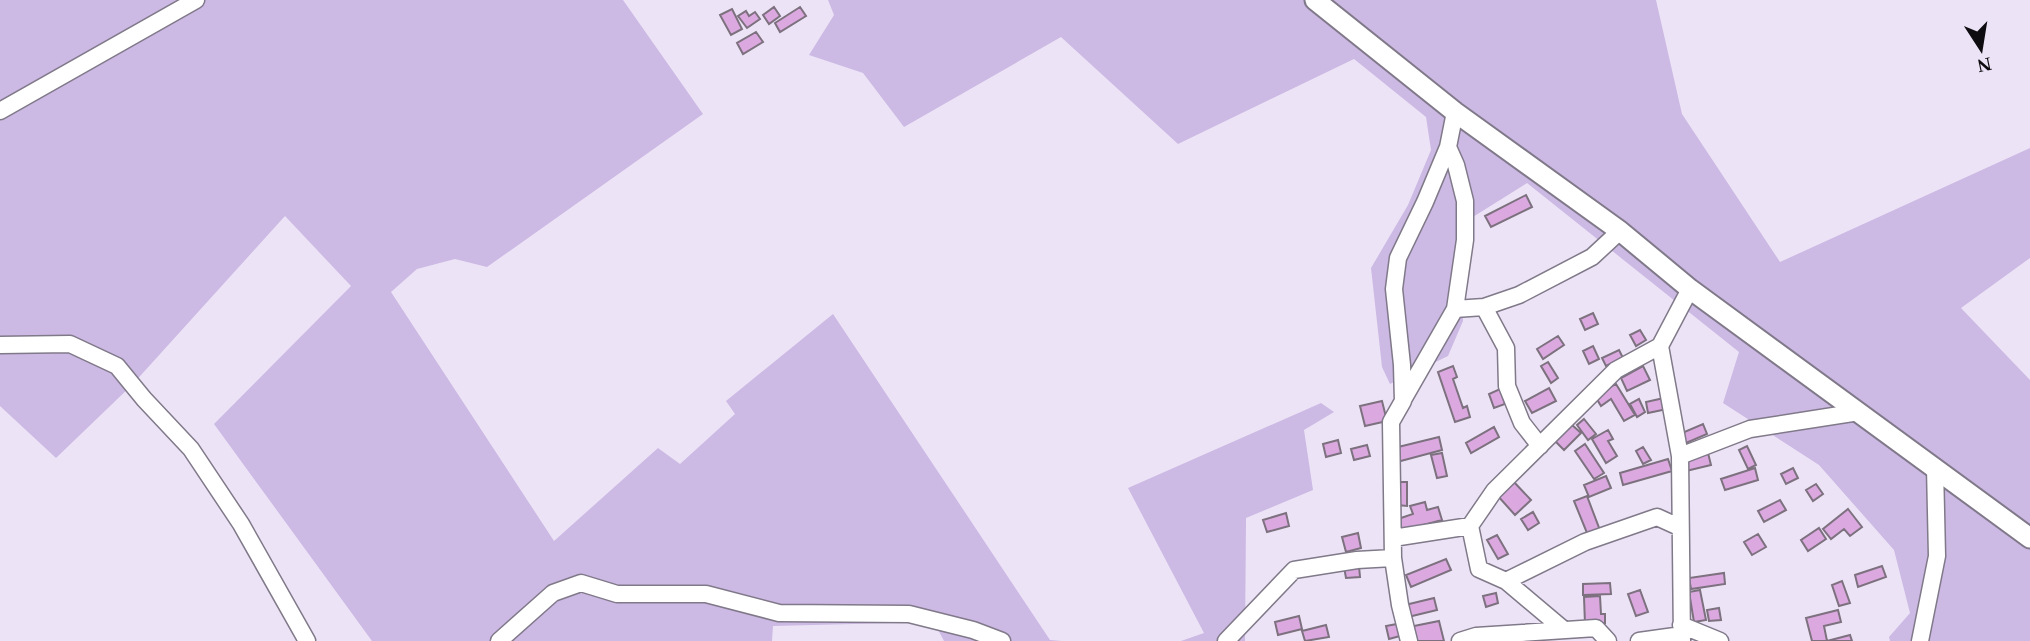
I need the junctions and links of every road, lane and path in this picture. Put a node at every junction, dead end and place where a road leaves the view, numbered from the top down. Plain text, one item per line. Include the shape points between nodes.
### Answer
1 (197, 0) edge
2 (1314, 0) edge
3 (0, 111) edge
4 (1455, 112) junction
5 (1448, 147) junction
6 (1620, 230) junction
7 (1690, 289) junction
8 (1484, 307) junction
9 (1455, 309) junction
10 (0, 345) edge
11 (1660, 346) junction
12 (1403, 401) junction
13 (1859, 412) junction
14 (1540, 446) junction
15 (1680, 456) junction
16 (1935, 467) junction
17 (1470, 526) junction
18 (1679, 527) junction
19 (1393, 538) junction
20 (2030, 538) edge
21 (1393, 558) junction
22 (1506, 582) junction
23 (1563, 629) junction
24 (1681, 634) edge
25 (307, 641) edge
26 (499, 641) edge
27 (1002, 641) edge
28 (1226, 641) edge
29 (1409, 641) edge
30 (1460, 641) edge
31 (1608, 641) edge
32 (1640, 641) edge
33 (1720, 641) edge
34 (1920, 641) edge

1 - 3 street
2 - 4 street
4 - 5 street
4 - 6 street
5 - 9 street via 1465,201 1465,240
5 - 12 street via 1398,258 1394,289
6 - 7 street
6 - 8 street via 1592,257 1519,295
7 - 11 street
7 - 13 street
8 - 9 street
8 - 14 street via 1506,348 1507,386 1522,423
9 - 12 street
10 - 25 street via 69,344 117,366 191,449 241,524
11 - 14 street via 1616,370
11 - 15 street
12 - 19 street via 1391,422
13 - 15 street via 1750,429
13 - 16 street
14 - 17 street via 1494,491
15 - 18 street
16 - 20 street
16 - 34 street via 1937,556
17 - 19 street
17 - 22 street via 1479,569
18 - 22 street via 1657,517 1585,542
18 - 24 street
19 - 21 street
21 - 28 street via 1294,570
21 - 29 street
22 - 23 street
23 - 30 street
23 - 31 street via 1596,628
24 - 32 street
24 - 33 street
26 - 27 street via 553,593 581,583 617,594 706,594 779,613 909,614

